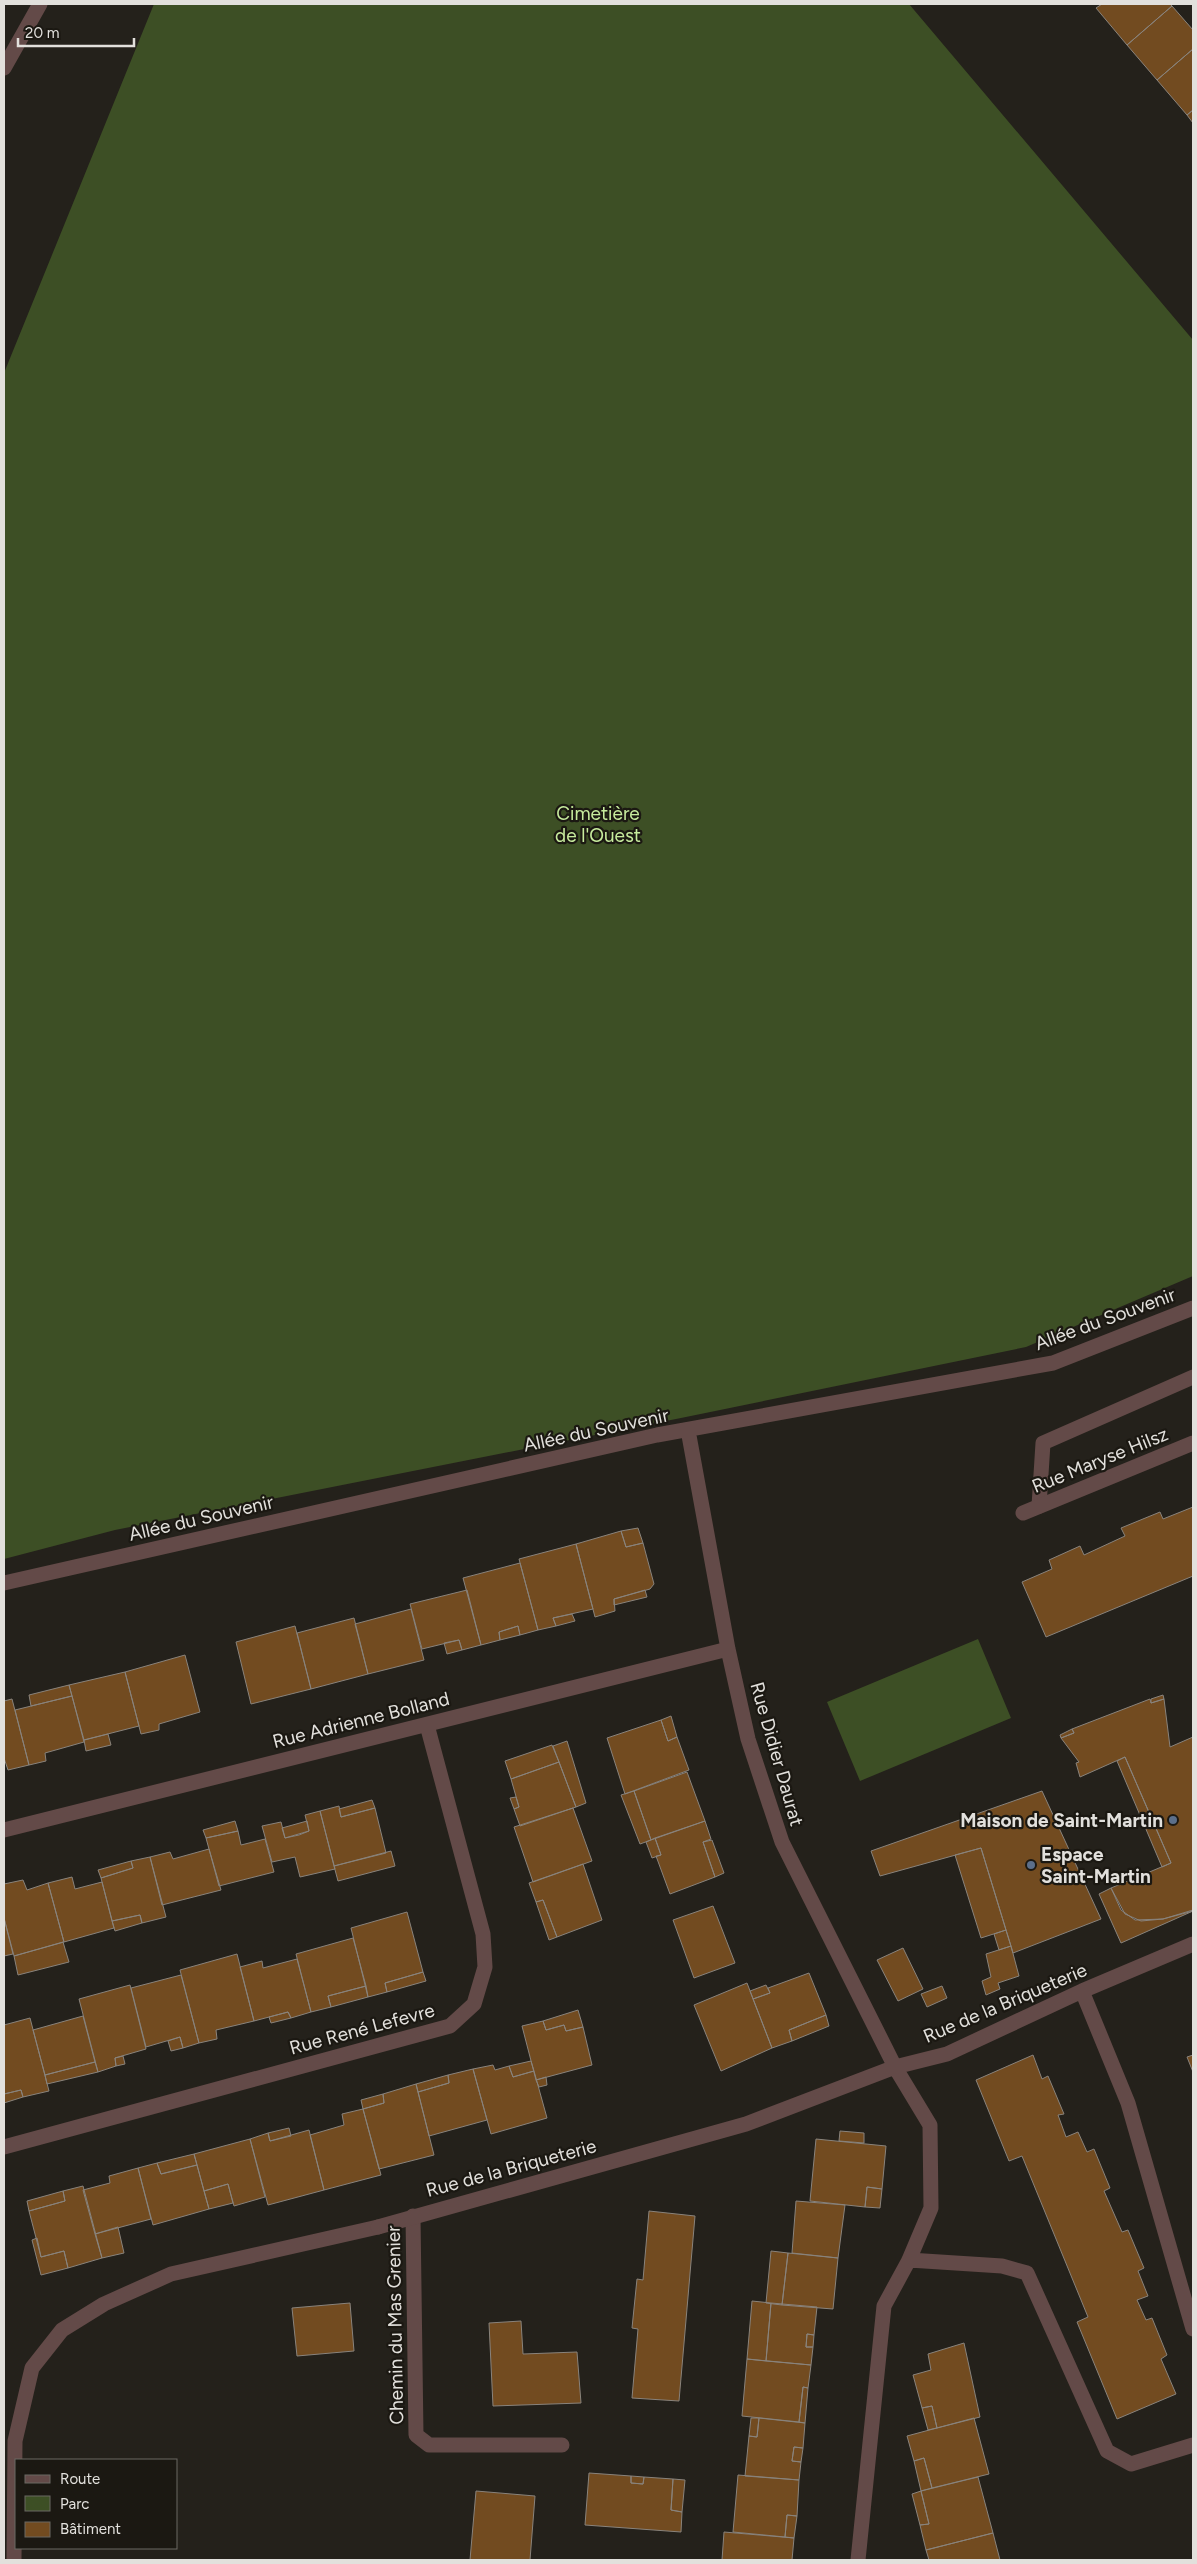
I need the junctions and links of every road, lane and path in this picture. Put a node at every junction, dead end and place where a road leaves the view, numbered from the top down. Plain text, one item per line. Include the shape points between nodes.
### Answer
1 (40, 4) edge
2 (4, 68) edge
3 (1193, 1308) edge
4 (1193, 1377) edge
5 (688, 1430) junction
6 (1193, 1443) edge
7 (1039, 1506) junction
8 (1023, 1513) dead end
9 (4, 1583) edge
10 (728, 1649) junction
11 (427, 1725) junction
12 (4, 1830) edge
13 (1193, 1944) edge
14 (1082, 1991) junction
15 (895, 2067) junction
16 (4, 2147) edge
17 (413, 2216) junction
18 (909, 2260) junction
19 (1193, 2328) edge
20 (562, 2445) dead end
21 (1193, 2445) edge
22 (14, 2560) edge
23 (858, 2560) edge

1 - 2 street
3 - 5 street, Allée du Souvenir via 1053,1363
4 - 7 street via 1043,1444
5 - 9 street, Allée du Souvenir
5 - 10 street, Rue Didier Daurat
6 - 7 street, Rue Maryse Hilsz
7 - 8 street, Rue Maryse Hilsz
10 - 11 street, Rue Adrienne Bolland
10 - 15 street, Rue Didier Daurat via 748,1739 782,1842
11 - 12 street, Rue Adrienne Bolland
11 - 16 street, Rue René Lefevre via 483,1934 486,1967 474,2004 450,2026
13 - 14 street, Rue de la Briqueterie
14 - 15 street, Rue de la Briqueterie via 947,2054
14 - 19 street via 1128,2103
15 - 17 street, Rue de la Briqueterie via 746,2124
15 - 18 street, Rue Didier Daurat via 930,2125 931,2208
17 - 20 street, Chemin du Mas Grenier via 416,2435 429,2445
17 - 22 street, Rue de la Briqueterie via 378,2227 171,2274 104,2304 62,2330 32,2368 15,2441
18 - 21 street via 1002,2266 1027,2273 1107,2452 1131,2464
18 - 23 street, Rue Didier Daurat via 884,2306

